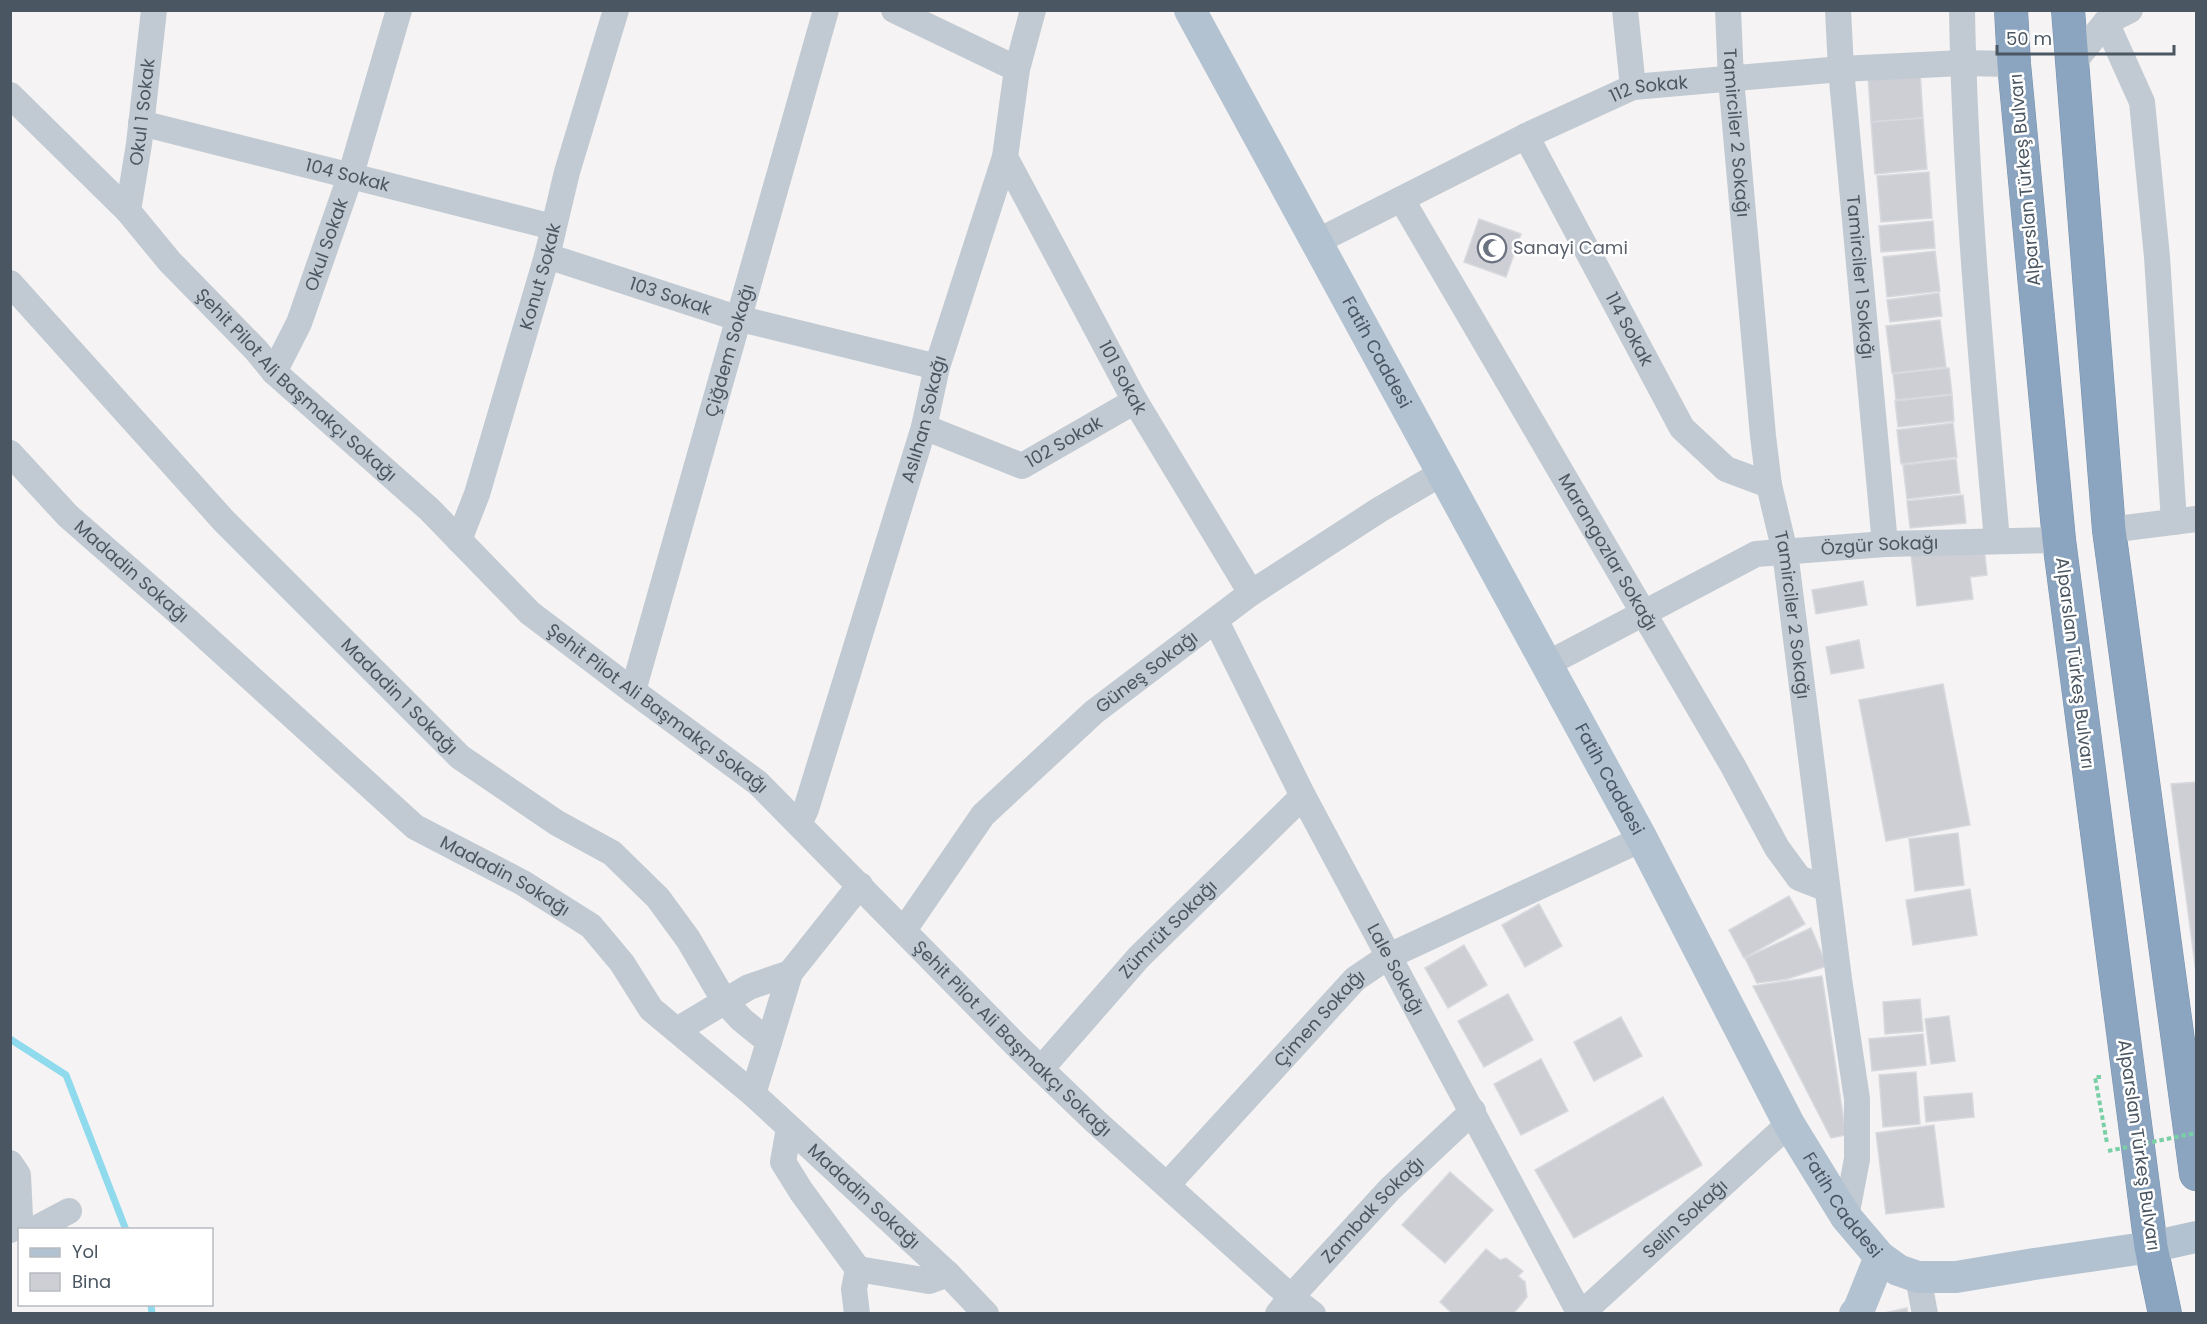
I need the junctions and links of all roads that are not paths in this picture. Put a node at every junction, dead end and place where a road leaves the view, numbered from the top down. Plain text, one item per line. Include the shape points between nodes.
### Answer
1 (154, 10) edge
2 (399, 10) edge
3 (616, 10) edge
4 (826, 10) edge
5 (894, 10) edge
6 (1033, 10) edge
7 (1190, 10) edge
8 (1625, 10) edge
9 (1728, 10) edge
10 (1838, 10) edge
11 (1962, 10) edge
12 (2011, 10) edge
13 (2068, 10) edge
14 (2130, 10) edge
15 (2106, 22) junction
16 (1962, 63) junction
17 (2073, 63) junction
18 (2014, 64) junction
19 (1017, 69) junction
20 (1841, 69) junction
21 (1731, 79) junction
22 (1633, 87) junction
23 (10, 95) edge
24 (141, 123) junction
25 (1526, 136) junction
26 (1005, 157) junction
27 (351, 174) junction
28 (1402, 200) junction
29 (128, 211) junction
30 (553, 227) junction
31 (1316, 242) junction
32 (547, 256) junction
33 (10, 283) edge
34 (737, 318) junction
35 (937, 367) junction
36 (274, 372) junction
37 (1135, 401) junction
38 (924, 426) junction
39 (10, 453) edge
40 (1442, 473) junction
41 (1769, 485) junction
42 (2185, 521) edge
43 (2109, 530) junction
44 (459, 540) junction
45 (2059, 540) junction
46 (1997, 542) junction
47 (1885, 544) junction
48 (1785, 552) junction
49 (1251, 593) junction
50 (1642, 613) junction
51 (1216, 621) junction
52 (1547, 664) junction
53 (633, 691) junction
54 (1303, 795) junction
55 (799, 824) junction
56 (1642, 839) junction
57 (860, 885) junction
58 (1827, 889) junction
59 (904, 930) junction
60 (1389, 956) junction
61 (790, 973) junction
62 (725, 1002) junction
63 (677, 1030) junction
64 (769, 1042) junction
65 (1041, 1069) junction
66 (753, 1094) junction
67 (1473, 1111) junction
68 (1789, 1124) junction
69 (789, 1128) junction
70 (2194, 1133) edge
71 (10, 1162) edge
72 (2196, 1174) edge
73 (1167, 1185) junction
74 (69, 1211) dead end
75 (1846, 1217) junction
76 (37, 1228) edge
77 (10, 1230) edge
78 (2196, 1237) edge
79 (2151, 1247) junction
80 (1880, 1257) junction
81 (858, 1269) junction
82 (948, 1274) junction
83 (1918, 1277) junction
84 (1285, 1305) edge
85 (857, 1314) edge
86 (986, 1314) edge
87 (1313, 1314) edge
88 (1580, 1314) edge
89 (1855, 1314) edge
90 (1925, 1314) edge
91 (2165, 1314) edge

1 - 24 street, Okul 1 Sokak
2 - 27 street, Okul Sokak
3 - 30 street, Konut Sokak
4 - 34 street, Çiğdem Sokağı
5 - 19 street
6 - 19 street, Aslıhan Sokağı
7 - 31 main road, Fatih Caddesi
8 - 22 street
9 - 21 street, Tamirciler 2 Sokağı
10 - 20 street, Tamirciler 1 Sokağı
11 - 16 street
12 - 18 highway, Alparslan Türkeş Bulvarı
13 - 17 highway
14 - 15 street
15 - 17 street
15 - 42 street via 2142,102
16 - 18 street, 112 Sokak
16 - 20 street, 112 Sokak
16 - 46 street
17 - 43 highway
18 - 45 highway, Alparslan Türkeş Bulvarı
19 - 26 street, Aslıhan Sokağı
20 - 21 street, 112 Sokak
20 - 47 street, Tamirciler 1 Sokağı
21 - 22 street, 112 Sokak
21 - 41 street, Tamirciler 2 Sokağı
22 - 25 street, 112 Sokak
23 - 29 street, Şehit Pilot Ali Başmakçı Sokağı
24 - 27 street, 104 Sokak
24 - 29 street, Okul 1 Sokak
25 - 28 street, 112 Sokak
25 - 41 street, 114 Sokak via 1682,428 1726,469
26 - 35 street, Aslıhan Sokağı
26 - 37 street, 101 Sokak
27 - 30 street, 104 Sokak
27 - 36 street, Okul Sokak via 299,323
28 - 31 street, 112 Sokak
28 - 50 street, Marangozlar Sokağı
29 - 36 street, Şehit Pilot Ali Başmakçı Sokağı via 170,262
30 - 32 street, Konut Sokak
31 - 40 main road, Fatih Caddesi
32 - 34 street, 103 Sokak
32 - 44 street, Konut Sokak via 477,494
33 - 62 street, Madadin 1 Sokağı via 224,521 460,757 557,823 612,853 658,898 688,939
34 - 35 street, 103 Sokak
34 - 53 street, Çiğdem Sokağı
35 - 38 street, Aslıhan Sokağı
36 - 44 street, Şehit Pilot Ali Başmakçı Sokağı
37 - 38 street, 102 Sokak via 1022,466
37 - 49 street, 101 Sokak
38 - 55 street, Aslıhan Sokağı
39 - 63 street, Madadin Sokağı via 68,516 415,828 524,884 591,926 622,963 651,1009
40 - 49 street, Güneş Sokağı
40 - 52 main road, Fatih Caddesi
41 - 48 street, Tamirciler 2 Sokağı
42 - 43 street
43 - 70 highway
44 - 53 street, Şehit Pilot Ali Başmakçı Sokağı via 530,613
45 - 46 street, Özgür Sokağı
45 - 79 highway, Alparslan Türkeş Bulvarı via 2123,1148
46 - 47 street, Özgür Sokağı
47 - 48 street, Özgür Sokağı
48 - 50 street, Özgür Sokağı via 1756,554
48 - 58 street, Tamirciler 2 Sokağı
49 - 51 street, Güneş Sokağı
50 - 52 street, Özgür Sokağı
50 - 58 street, Marangozlar Sokağı via 1777,848 1799,878
51 - 54 street, Lale Sokağı
51 - 59 street, Güneş Sokağı via 1094,712 983,815
52 - 56 main road, Fatih Caddesi
53 - 55 street, Şehit Pilot Ali Başmakçı Sokağı via 758,783
54 - 60 street, Lale Sokağı
54 - 65 street, Zümrüt Sokağı via 1139,957
55 - 57 street, Şehit Pilot Ali Başmakçı Sokağı
56 - 60 street, Çimen Sokağı
56 - 68 main road, Fatih Caddesi
57 - 59 street, Şehit Pilot Ali Başmakçı Sokağı
57 - 61 street
58 - 75 street, Tamirciler 2 Sokağı via 1857,1099 1857,1159
59 - 65 street, Şehit Pilot Ali Başmakçı Sokağı
60 - 67 street, Lale Sokağı
60 - 73 street, Çimen Sokağı via 1355,979
61 - 62 street via 749,987
61 - 64 street
62 - 63 street
62 - 64 street, Madadin 1 Sokağı
63 - 66 street, Madadin Sokağı
64 - 66 street
65 - 73 street, Şehit Pilot Ali Başmakçı Sokağı
66 - 69 street, Madadin Sokağı
67 - 84 street, Zambak Sokağı via 1390,1188
67 - 88 street, Lale Sokağı
68 - 75 main road, Fatih Caddesi
68 - 88 street, Selin Sokağı
69 - 81 street via 783,1162
69 - 82 street, Madadin Sokağı
70 - 72 highway
71 - 77 street via 18,1175 20,1217
73 - 84 street, Şehit Pilot Ali Başmakçı Sokağı
74 - 76 street
75 - 80 main road, Fatih Caddesi
78 - 79 main road, Fatih Caddesi
79 - 83 main road, Fatih Caddesi via 1956,1277
79 - 91 highway, Alparslan Türkeş Bulvarı
80 - 83 main road, Fatih Caddesi via 1898,1270
80 - 89 main road
81 - 82 street via 929,1281
81 - 85 street via 854,1289
82 - 86 street, Madadin Sokağı
83 - 90 street
84 - 87 street, Şehit Pilot Ali Başmakçı Sokağı

